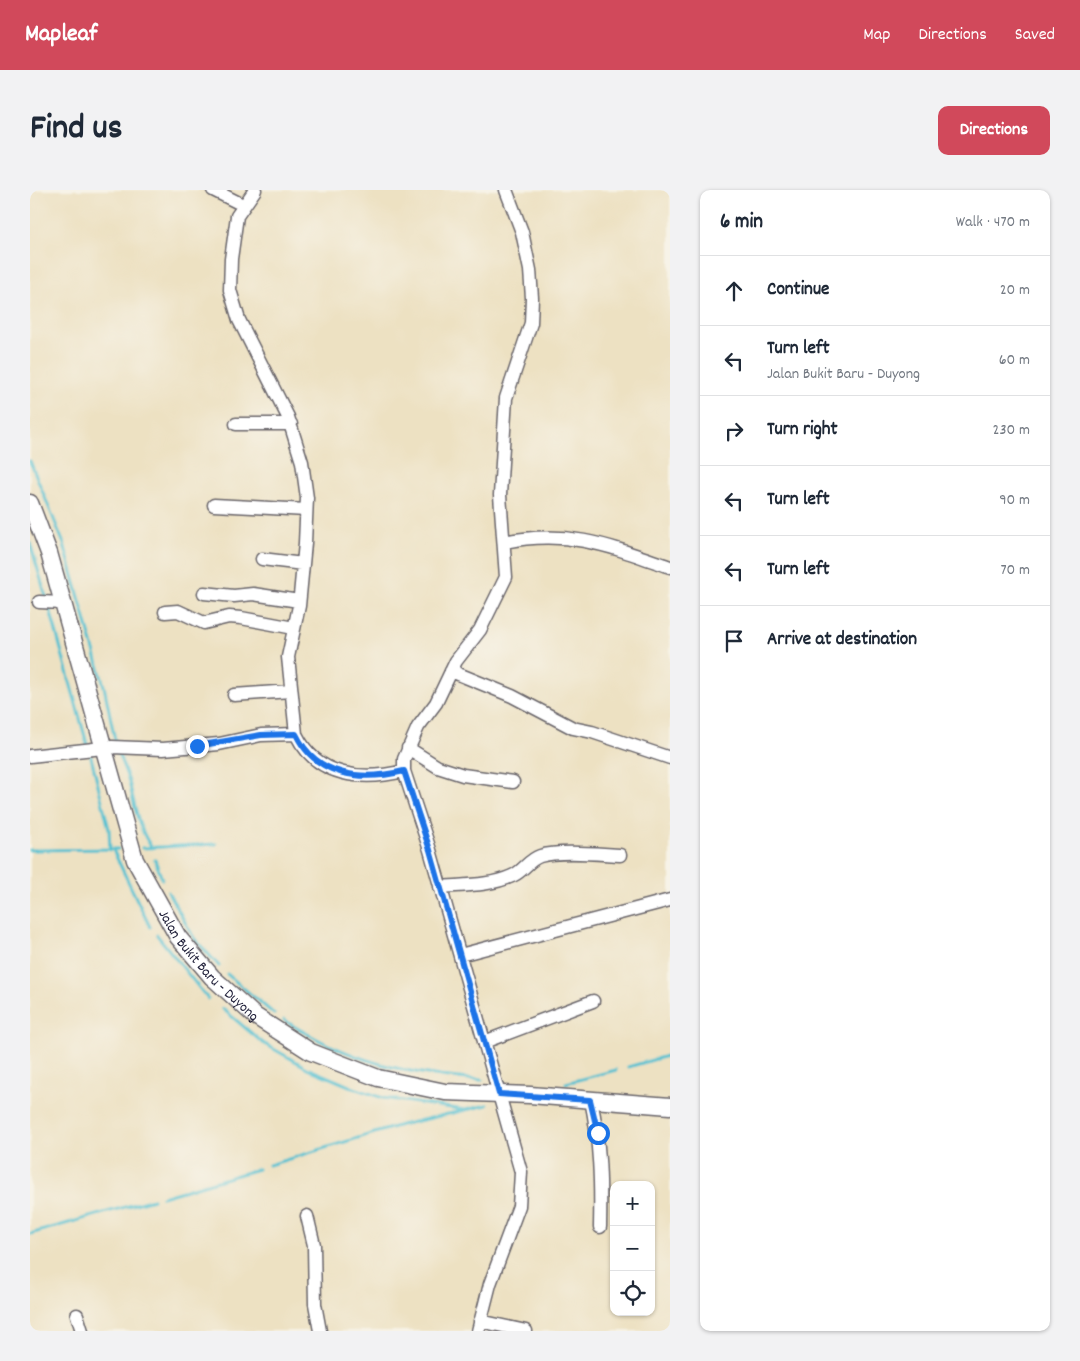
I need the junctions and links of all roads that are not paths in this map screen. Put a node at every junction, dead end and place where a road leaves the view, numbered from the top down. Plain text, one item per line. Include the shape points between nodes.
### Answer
1 (213, 190) edge
2 (255, 190) edge
3 (506, 190) edge
4 (243, 205) junction
5 (236, 424) dead end
6 (291, 424) junction
7 (30, 503) edge
8 (214, 505) dead end
9 (306, 510) junction
10 (504, 542) junction
11 (262, 559) dead end
12 (303, 564) junction
13 (670, 567) edge
14 (204, 593) dead end
15 (300, 601) junction
16 (165, 612) dead end
17 (294, 628) junction
18 (451, 671) junction
19 (291, 691) junction
20 (234, 695) dead end
21 (296, 734) junction
22 (103, 748) junction
23 (408, 748) junction
24 (30, 756) edge
25 (670, 758) edge
26 (404, 771) junction
27 (513, 782) dead end
28 (620, 855) dead end
29 (440, 887) junction
30 (670, 900) edge
31 (460, 955) junction
32 (593, 1001) dead end
33 (484, 1042) junction
34 (499, 1094) junction
35 (590, 1100) junction
36 (670, 1106) edge
37 (307, 1216) dead end
38 (600, 1227) dead end
39 (77, 1315) dead end
40 (479, 1326) edge
41 (82, 1331) edge
42 (320, 1331) edge
43 (526, 1331) edge

1 - 4 street
2 - 4 street
3 - 10 street via 522,232 532,298 531,323 506,398 500,494
4 - 6 street via 233,236 230,277 233,304
5 - 6 street
6 - 9 street via 302,462
7 - 22 main road, Jalan Bukit Baru - Duyong via 50,553 52,602
8 - 9 street
9 - 12 street
10 - 13 street via 532,536 575,538
10 - 18 street via 506,577 480,630
11 - 12 street
12 - 15 street
14 - 15 street via 253,594
15 - 17 street
16 - 17 street via 178,611 204,623 241,618
17 - 19 street via 288,657
18 - 23 street via 436,703 418,727
18 - 25 street via 512,696 573,728
19 - 20 street
19 - 21 street
21 - 22 street via 261,735 219,744 163,749
21 - 26 street via 312,756 342,774 366,777
22 - 24 street
22 - 34 main road, Jalan Bukit Baru - Duyong via 135,860 156,901 178,937 212,977 255,1016 311,1052 378,1078 445,1092
23 - 26 street
23 - 27 street via 438,767 463,775
26 - 29 street
28 - 29 street via 541,856 528,862 515,875 494,883
29 - 31 street
30 - 31 street
31 - 33 street
32 - 33 street
33 - 34 street
34 - 35 main road, Jalan Bukit Baru - Duyong
34 - 40 street via 518,1157 521,1189 519,1206 490,1284
35 - 36 main road, Jalan Bukit Baru - Duyong
35 - 38 street via 598,1133 601,1168
37 - 42 street via 314,1245 315,1304
39 - 41 street
40 - 43 street

